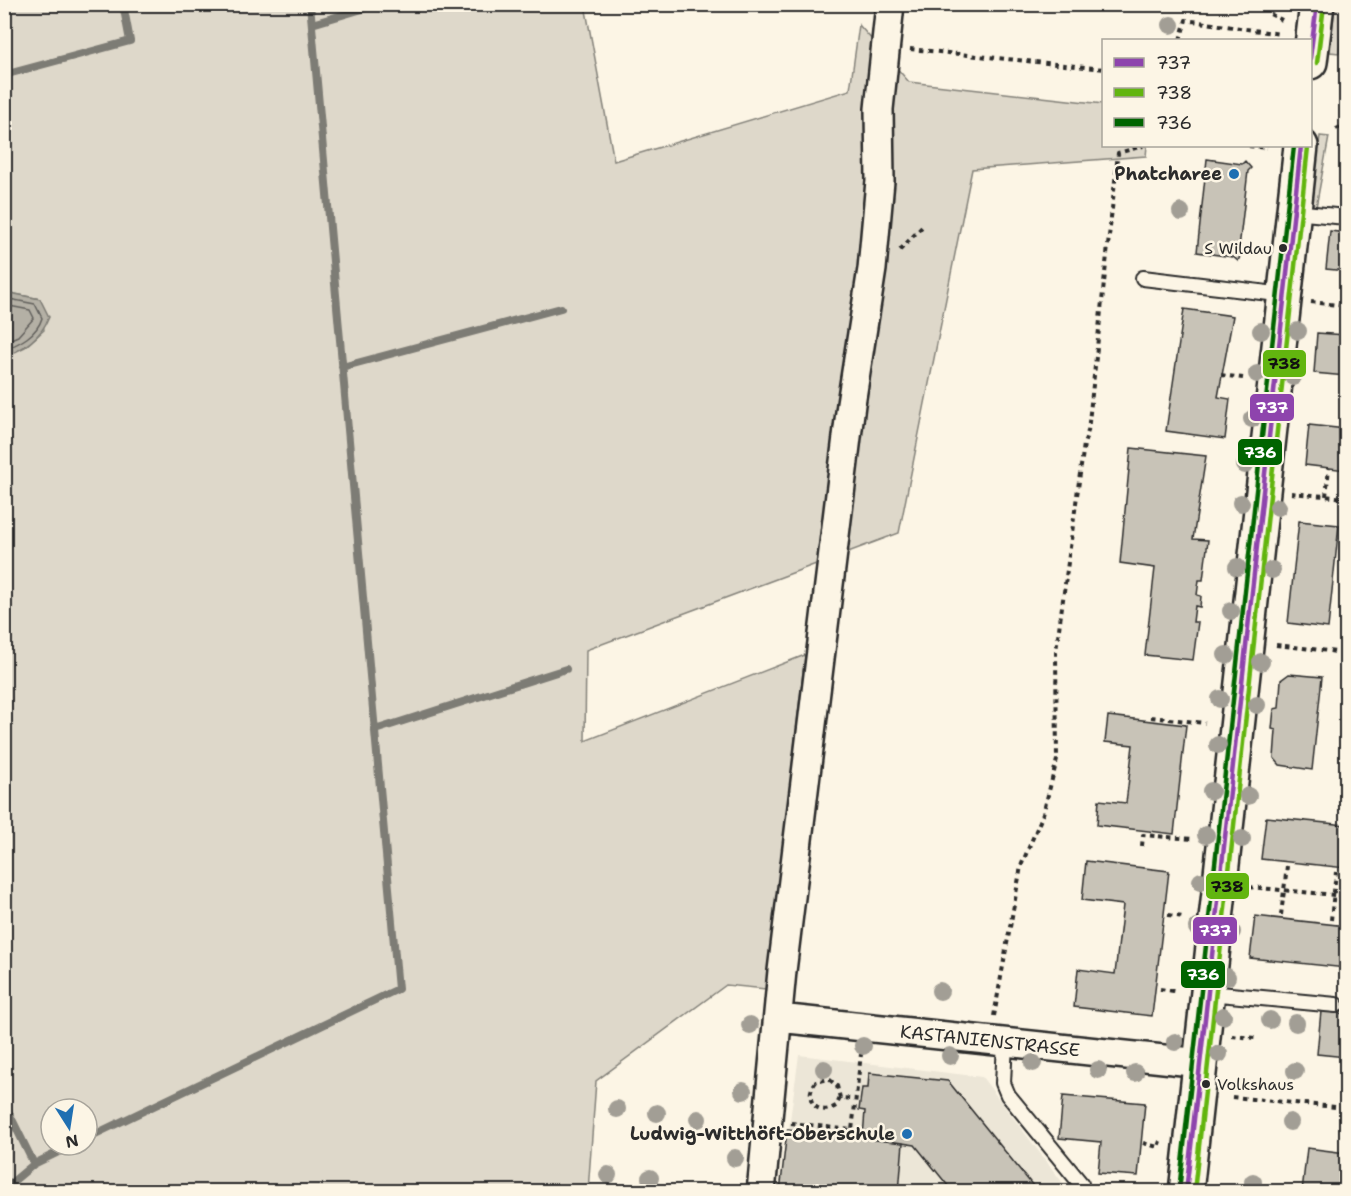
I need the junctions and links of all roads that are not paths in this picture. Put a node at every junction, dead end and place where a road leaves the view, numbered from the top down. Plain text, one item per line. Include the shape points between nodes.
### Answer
1 (890, 4) edge
2 (1317, 4) edge
3 (1312, 52) edge
4 (1301, 147) edge
5 (1294, 212) junction
6 (1347, 217) edge
7 (1143, 278) dead end
8 (1285, 295) junction
9 (1209, 993) junction
10 (1336, 1005) dead end
11 (779, 1018) junction
12 (997, 1042) junction
13 (1201, 1063) junction
14 (1082, 1184) dead end
15 (761, 1191) edge
16 (1186, 1191) edge

1 - 11 street via 879,110 880,181 872,269 851,404
2 - 3 main road
4 - 5 main road
5 - 6 lane
5 - 8 main road
7 - 8 lane
8 - 9 main road
9 - 10 lane
9 - 13 main road
11 - 12 street, KASTANIENSTRASSE
11 - 15 street
12 - 13 street, KASTANIENSTRASSE
12 - 14 lane via 1008,1095
13 - 16 main road

